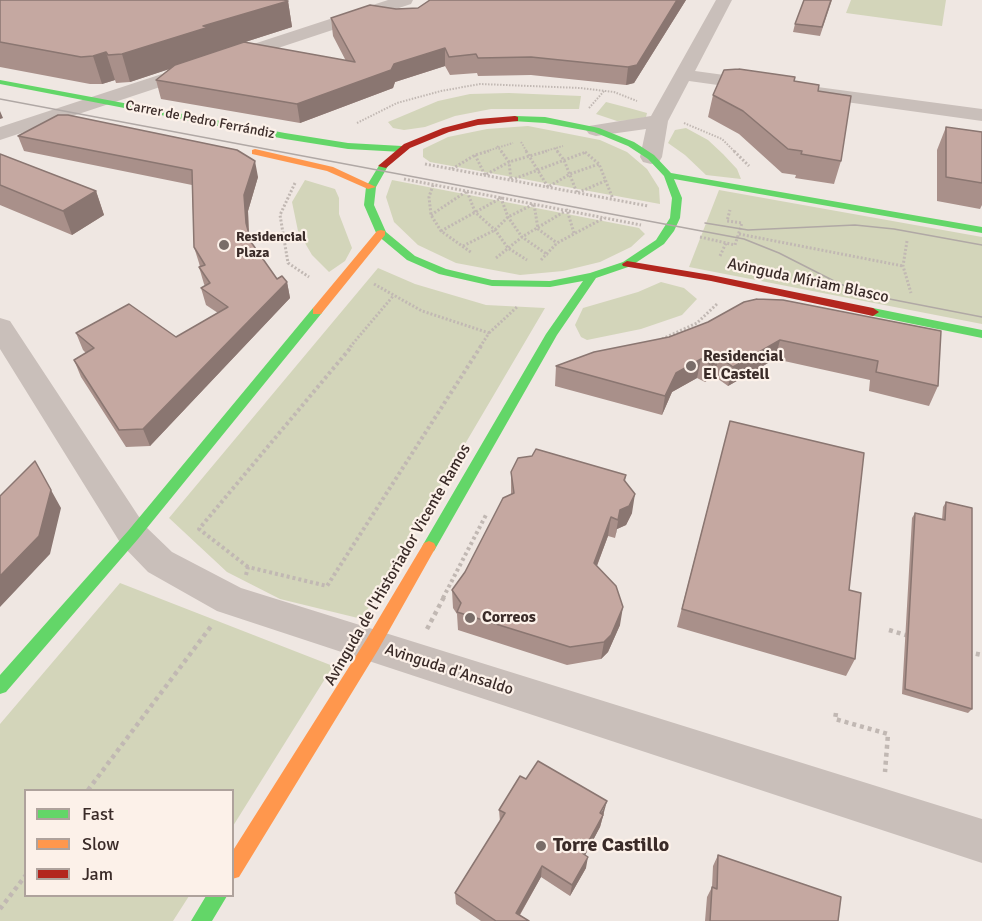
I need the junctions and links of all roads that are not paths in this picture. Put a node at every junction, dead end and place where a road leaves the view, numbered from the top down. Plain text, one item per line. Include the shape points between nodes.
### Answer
1 (405, 0) edge
2 (724, 0) edge
3 (307, 17) dead end
4 (342, 21) junction
5 (684, 75) junction
6 (0, 82) edge
7 (102, 101) junction
8 (23, 109) dead end
9 (58, 115) junction
10 (982, 115) edge
11 (80, 120) edge
12 (590, 121) junction
13 (658, 121) junction
14 (0, 134) edge
15 (240, 149) edge
16 (402, 149) junction
17 (651, 157) junction
18 (668, 175) junction
19 (371, 187) junction
20 (982, 230) edge
21 (381, 233) junction
22 (627, 264) junction
23 (592, 276) junction
24 (0, 327) edge
25 (982, 334) edge
26 (133, 535) junction
27 (372, 645) junction
28 (0, 687) edge
29 (982, 841) edge
30 (234, 867) edge
31 (216, 897) edge
32 (201, 921) edge

1 - 4 street
2 - 5 street
3 - 4 street
4 - 7 street
5 - 10 street
5 - 13 street
6 - 7 street, Carrer de Pedro Ferrándiz
7 - 9 street
7 - 16 street, Carrer de Pedro Ferrándiz via 285,136
8 - 9 street
9 - 11 street
9 - 14 street
12 - 13 street
12 - 16 street via 478,122 446,129
12 - 17 street
13 - 17 street
15 - 19 street, Carrer de Pedro Ferrándiz via 330,169
16 - 19 street via 384,164
17 - 18 street
18 - 20 street
18 - 22 street via 677,198 672,224 660,242
19 - 21 street via 369,205
21 - 23 street via 411,258 443,272 492,283 550,284
21 - 26 street
22 - 23 street
22 - 25 street, Avinguda Míriam Blasco
23 - 27 street, Avinguda de l'Historiador Vicente Ramos via 552,334
24 - 26 street, Avinguda d'Ansaldo
26 - 27 street, Avinguda d'Ansaldo via 160,562 230,600
26 - 28 street
27 - 29 street, Avinguda d'Ansaldo
27 - 30 street, Avinguda de l'Historiador Vicente Ramos
31 - 32 street

